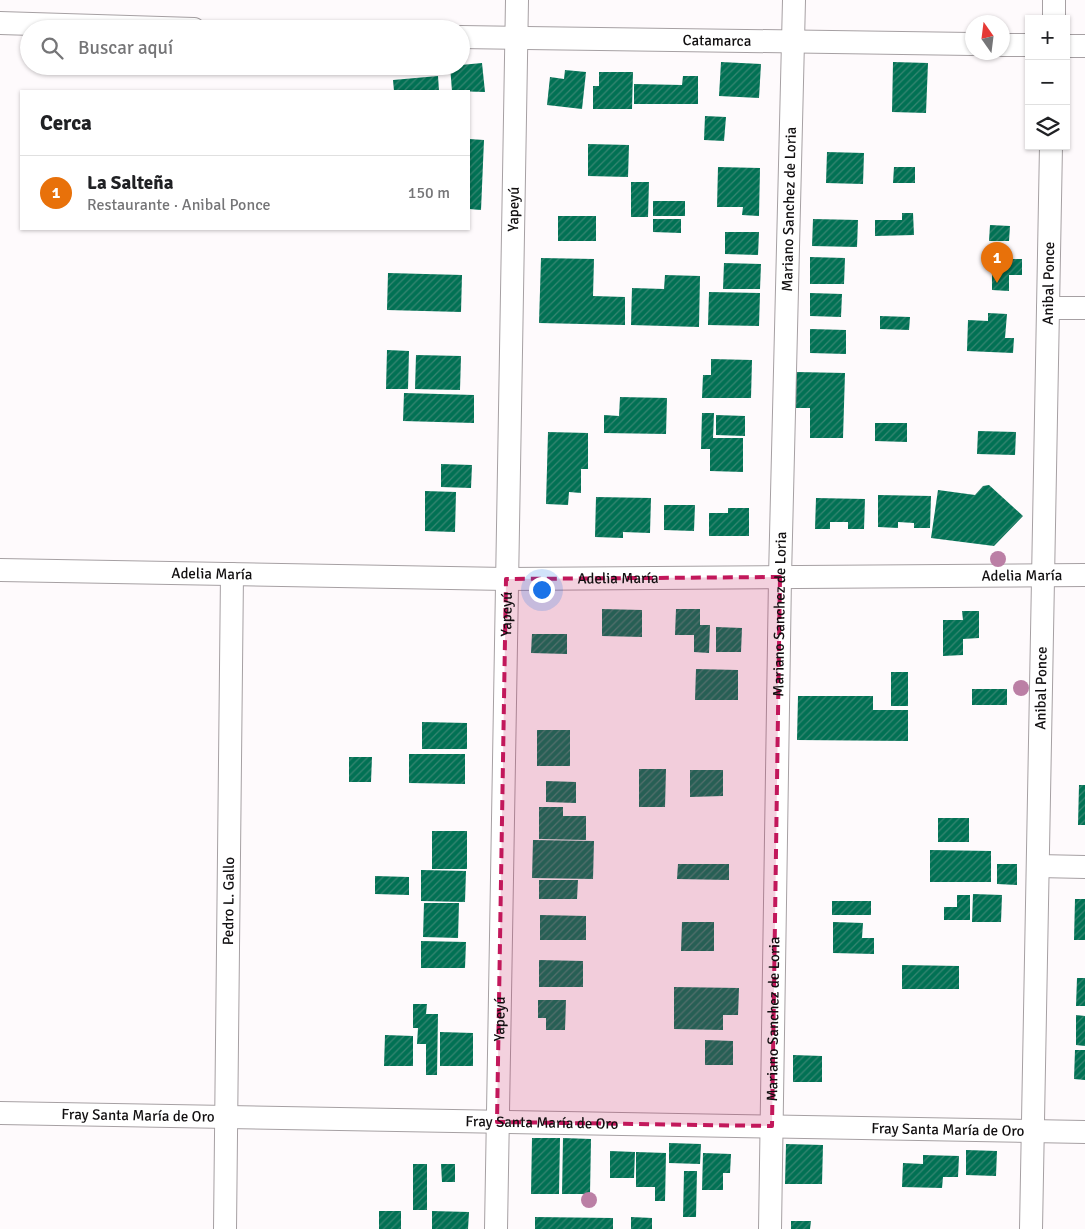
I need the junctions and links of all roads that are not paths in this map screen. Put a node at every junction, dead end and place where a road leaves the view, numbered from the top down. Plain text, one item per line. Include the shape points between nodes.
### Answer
1 (517, 0) edge
2 (794, 0) edge
3 (1054, 0) edge
4 (1054, 15) edge
5 (0, 23) edge
6 (20, 24) edge
7 (470, 36) edge
8 (516, 38) junction
9 (793, 42) junction
10 (965, 44) edge
11 (1010, 45) edge
12 (1025, 45) edge
13 (1070, 46) edge
14 (1085, 46) edge
15 (1051, 150) edge
16 (1048, 308) junction
17 (1085, 308) edge
18 (0, 570) edge
19 (232, 574) junction
20 (1043, 575) junction
21 (1085, 575) edge
22 (780, 577) junction
23 (506, 578) junction
24 (1038, 866) junction
25 (1085, 867) edge
26 (0, 1113) edge
27 (227, 1117) junction
28 (498, 1122) junction
29 (772, 1126) junction
30 (1033, 1131) junction
31 (1085, 1132) edge
32 (226, 1229) edge
33 (496, 1229) edge
34 (770, 1229) edge
35 (1031, 1229) edge

1 - 8 street, Yapeyú
2 - 9 street, Mariano Sanchez de Loria
3 - 4 street
5 - 6 street
7 - 8 street, Catamarca
8 - 9 street, Catamarca
8 - 23 street, Yapeyú
9 - 10 street, Catamarca
9 - 22 street, Mariano Sanchez de Loria
11 - 12 street
13 - 14 street
15 - 16 street, Anibal Ponce
16 - 17 street
16 - 20 street, Anibal Ponce
18 - 19 street, Adelia María
19 - 23 street, Adelia María
19 - 27 street, Pedro L. Gallo
20 - 21 street, Adelia María
20 - 22 street, Adelia María
20 - 24 street, Anibal Ponce
22 - 23 street, Adelia María
22 - 29 street, Mariano Sanchez de Loria
23 - 28 street, Yapeyú
24 - 25 street
24 - 30 street, Anibal Ponce
26 - 27 street, Fray Santa María de Oro
27 - 28 street, Fray Santa María de Oro
27 - 32 street, Pedro L. Gallo
28 - 29 street, Fray Santa María de Oro
28 - 33 street, Yapeyú
29 - 30 street, Fray Santa María de Oro
29 - 34 street, Mariano Sanchez de Loria
30 - 31 street, Fray Santa María de Oro
30 - 35 street, Anibal Ponce

